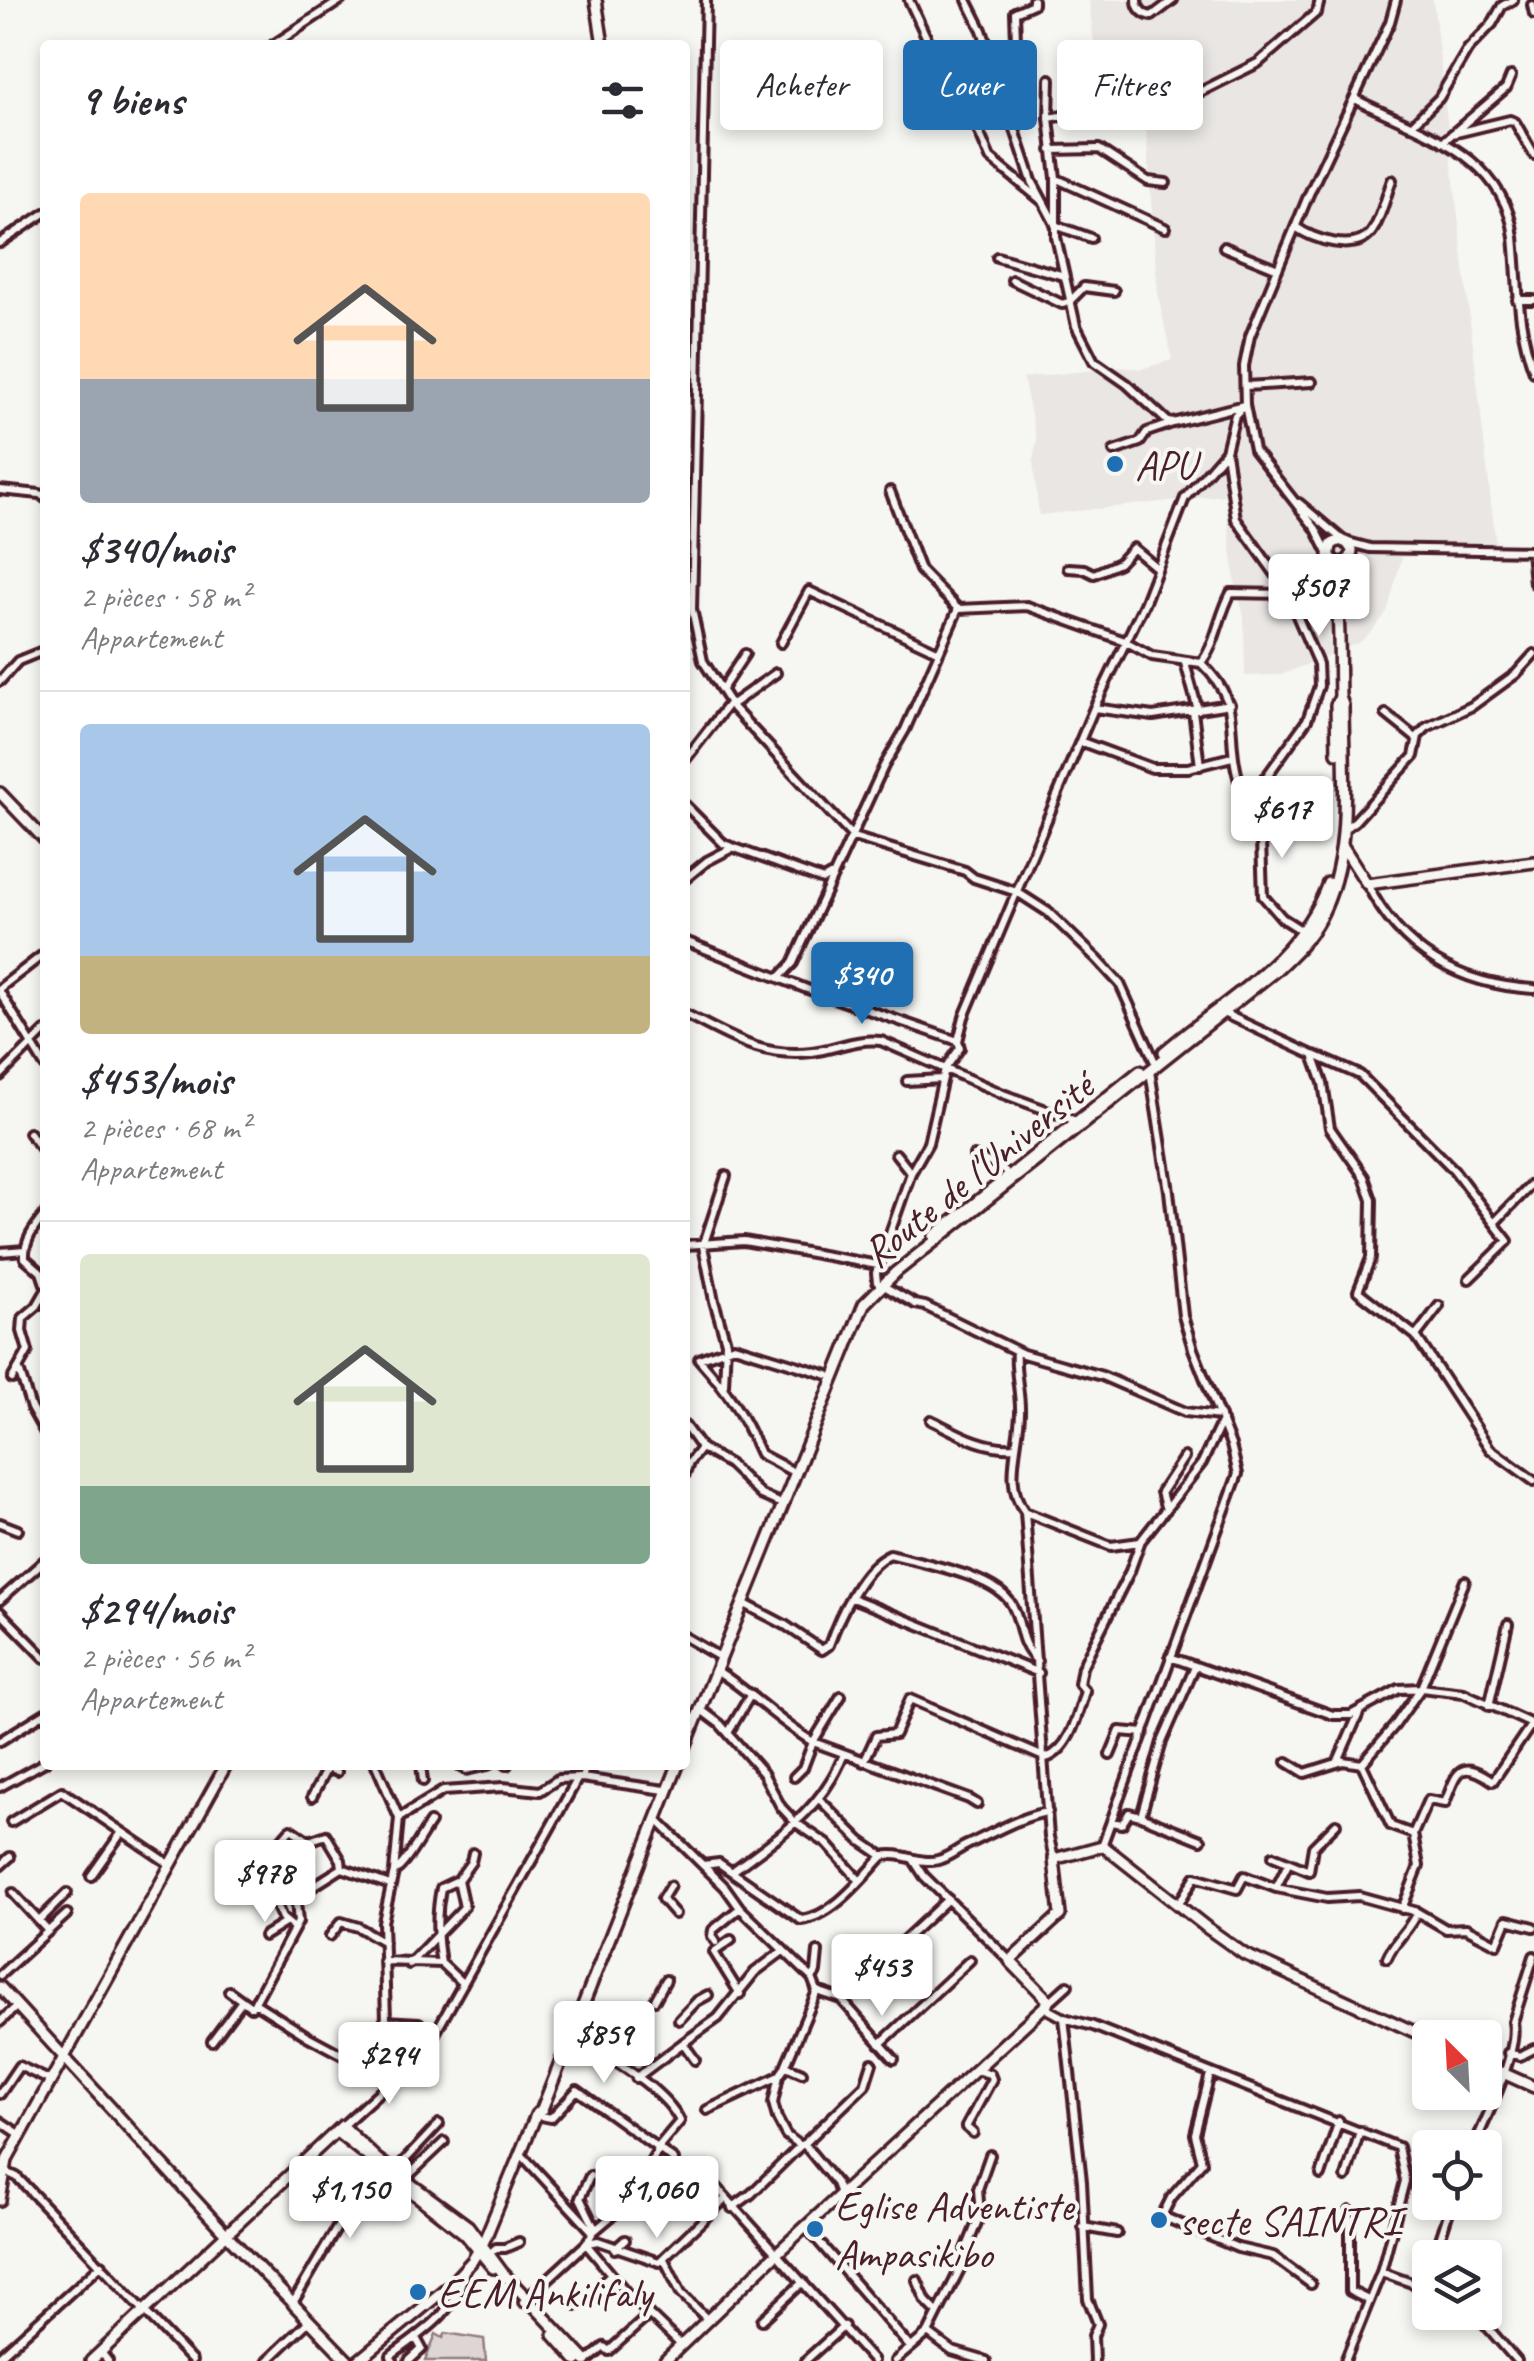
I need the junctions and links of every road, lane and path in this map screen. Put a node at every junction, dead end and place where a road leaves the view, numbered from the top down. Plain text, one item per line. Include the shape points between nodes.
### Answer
1 (341, 0) edge
2 (596, 0) edge
3 (706, 0) edge
4 (909, 0) edge
5 (967, 0) edge
6 (1033, 0) edge
7 (1137, 0) edge
8 (1174, 0) edge
9 (1320, 0) edge
10 (1396, 0) edge
11 (1513, 0) edge
12 (281, 40) edge
13 (602, 40) edge
14 (1016, 40) edge
15 (1511, 76) dead end
16 (1050, 79) dead end
17 (1355, 99) junction
18 (1049, 118) junction
19 (1411, 126) junction
20 (1452, 134) junction
21 (1442, 142) junction
22 (1050, 150) junction
23 (1534, 155) edge
24 (1056, 178) junction
25 (1392, 180) dead end
26 (1166, 184) dead end
27 (1041, 200) junction
28 (40, 215) edge
29 (1055, 225) junction
30 (1164, 228) dead end
31 (1296, 228) junction
32 (1091, 238) dead end
33 (0, 243) edge
34 (1224, 247) dead end
35 (998, 257) dead end
36 (1278, 269) junction
37 (1064, 276) junction
38 (1012, 280) dead end
39 (1114, 292) dead end
40 (1517, 300) junction
41 (1534, 300) edge
42 (1070, 302) junction
43 (1534, 372) edge
44 (1312, 382) dead end
45 (1246, 386) junction
46 (1245, 405) junction
47 (1173, 423) junction
48 (1226, 451) junction
49 (1114, 452) dead end
50 (0, 490) edge
51 (890, 491) dead end
52 (40, 494) edge
53 (1290, 496) junction
54 (1344, 541) junction
55 (1383, 549) junction
56 (1532, 551) edge
57 (1329, 555) junction
58 (1348, 561) junction
59 (1068, 568) dead end
60 (1157, 568) junction
61 (1336, 579) junction
62 (1534, 584) edge
63 (1287, 594) junction
64 (958, 609) junction
65 (1125, 641) junction
66 (781, 643) dead end
67 (937, 651) junction
68 (40, 652) edge
69 (745, 654) dead end
70 (1534, 654) edge
71 (1185, 662) junction
72 (1200, 663) junction
73 (776, 674) dead end
74 (0, 681) edge
75 (722, 689) junction
76 (1340, 697) junction
77 (730, 704) junction
78 (1230, 704) junction
79 (1094, 708) junction
80 (1196, 710) junction
81 (1386, 714) dead end
82 (1417, 739) junction
83 (1082, 742) junction
84 (690, 754) edge
85 (1232, 757) junction
86 (1200, 766) junction
87 (1259, 787) junction
88 (0, 793) edge
89 (690, 810) edge
90 (1342, 830) junction
91 (40, 835) edge
92 (852, 837) junction
93 (1342, 845) junction
94 (732, 848) junction
95 (1534, 862) edge
96 (690, 874) edge
97 (832, 875) junction
98 (1368, 884) junction
99 (1017, 892) junction
100 (1304, 932) junction
101 (690, 944) edge
102 (40, 957) edge
103 (780, 978) junction
104 (1534, 989) edge
105 (0, 990) edge
106 (1223, 1013) junction
107 (690, 1016) edge
108 (40, 1036) edge
109 (958, 1040) junction
110 (31, 1044) junction
111 (1313, 1055) junction
112 (40, 1058) edge
113 (1154, 1060) junction
114 (945, 1069) junction
115 (1150, 1071) junction
116 (0, 1076) edge
117 (942, 1079) junction
118 (907, 1080) dead end
119 (1077, 1121) junction
120 (29, 1133) dead end
121 (40, 1146) edge
122 (896, 1154) dead end
123 (974, 1156) dead end
124 (911, 1173) junction
125 (1009, 1175) junction
126 (726, 1176) dead end
127 (1532, 1184) edge
128 (40, 1221) edge
129 (1494, 1223) junction
130 (690, 1245) edge
131 (703, 1246) junction
132 (25, 1250) junction
133 (0, 1252) edge
134 (917, 1253) junction
135 (878, 1265) junction
136 (40, 1270) edge
137 (1469, 1279) dead end
138 (879, 1284) junction
139 (40, 1301) edge
140 (1438, 1306) dead end
141 (1416, 1336) junction
142 (726, 1347) junction
143 (1016, 1351) junction
144 (19, 1366) junction
145 (828, 1375) junction
146 (12, 1379) dead end
147 (724, 1386) junction
148 (1221, 1419) junction
149 (931, 1420) dead end
150 (40, 1425) edge
151 (690, 1433) edge
152 (1016, 1447) junction
153 (701, 1448) junction
154 (1184, 1456) dead end
155 (690, 1461) edge
156 (790, 1470) junction
157 (1534, 1481) edge
158 (777, 1502) junction
159 (1166, 1510) junction
160 (1025, 1512) junction
161 (0, 1523) edge
162 (18, 1530) dead end
163 (1140, 1542) junction
164 (1111, 1546) junction
165 (1133, 1555) junction
166 (40, 1564) edge
167 (1466, 1580) dead end
168 (852, 1598) junction
169 (0, 1600) edge
170 (743, 1603) junction
171 (0, 1612) edge
172 (1508, 1624) dead end
173 (690, 1639) edge
174 (40, 1653) edge
175 (716, 1655) junction
176 (1170, 1657) junction
177 (1038, 1662) junction
178 (1195, 1666) junction
179 (715, 1670) junction
180 (1039, 1673) junction
181 (1421, 1688) junction
182 (751, 1694) junction
183 (842, 1696) dead end
184 (1490, 1706) junction
185 (700, 1709) junction
186 (1360, 1710) junction
187 (40, 1716) edge
188 (690, 1723) edge
189 (1532, 1725) edge
190 (728, 1732) junction
191 (1144, 1733) junction
192 (690, 1734) edge
193 (0, 1742) edge
194 (814, 1742) junction
195 (844, 1754) junction
196 (1110, 1755) dead end
197 (1046, 1758) junction
198 (864, 1762) junction
199 (1287, 1762) dead end
200 (1337, 1763) junction
201 (1362, 1764) junction
202 (40, 1765) edge
203 (223, 1770) edge
204 (322, 1770) edge
205 (333, 1770) edge
206 (379, 1770) edge
207 (422, 1770) edge
208 (674, 1770) edge
209 (674, 1770) edge
210 (337, 1772) dead end
211 (583, 1773) edge
212 (794, 1777) dead end
213 (423, 1781) dead end
214 (0, 1787) edge
215 (665, 1790) junction
216 (312, 1797) dead end
217 (820, 1800) junction
218 (977, 1804) dead end
219 (1048, 1812) junction
220 (1140, 1816) junction
221 (399, 1818) junction
222 (657, 1820) junction
223 (11, 1822) dead end
224 (1111, 1822) junction
225 (796, 1823) junction
226 (430, 1824) dead end
227 (1336, 1824) dead end
228 (122, 1832) junction
229 (1412, 1834) junction
230 (1200, 1840) dead end
231 (308, 1841) junction
232 (1102, 1846) junction
233 (473, 1854) dead end
234 (10, 1856) dead end
235 (309, 1856) dead end
236 (884, 1856) junction
237 (1273, 1856) dead end
238 (1054, 1859) junction
239 (913, 1860) junction
240 (171, 1864) junction
241 (1288, 1864) junction
242 (703, 1865) junction
243 (0, 1866) edge
244 (342, 1868) junction
245 (394, 1872) junction
246 (735, 1872) junction
247 (91, 1876) dead end
248 (260, 1880) dead end
249 (458, 1880) junction
250 (860, 1881) junction
251 (390, 1885) junction
252 (670, 1886) dead end
253 (725, 1887) junction
254 (1276, 1888) junction
255 (270, 1892) dead end
256 (13, 1893) dead end
257 (67, 1893) dead end
258 (948, 1899) junction
259 (1178, 1906) junction
260 (740, 1908) junction
261 (1402, 1909) junction
262 (1418, 1912) junction
263 (67, 1914) dead end
264 (674, 1914) dead end
265 (39, 1921) junction
266 (285, 1923) junction
267 (1534, 1927) edge
268 (294, 1928) junction
269 (48, 1931) junction
270 (436, 1934) junction
271 (264, 1936) dead end
272 (330, 1936) dead end
273 (732, 1940) dead end
274 (384, 1942) junction
275 (782, 1950) junction
276 (714, 1952) junction
277 (818, 1952) dead end
278 (1534, 1956) edge
279 (1387, 1958) dead end
280 (970, 1960) dead end
281 (384, 1961) junction
282 (1010, 1961) junction
283 (441, 1963) junction
284 (409, 1964) junction
285 (0, 1975) edge
286 (812, 1978) junction
287 (666, 1980) dead end
288 (464, 1984) junction
289 (1068, 1984) dead end
290 (0, 1987) edge
291 (229, 1991) dead end
292 (817, 1991) junction
293 (740, 1994) junction
294 (708, 1995) dead end
295 (841, 1999) junction
296 (655, 2000) dead end
297 (242, 2002) junction
298 (255, 2003) junction
299 (1047, 2004) junction
300 (17, 2006) junction
301 (1064, 2018) junction
302 (679, 2020) dead end
303 (384, 2021) junction
304 (0, 2022) edge
305 (419, 2022) dead end
306 (1412, 2032) edge
307 (570, 2036) junction
308 (212, 2041) dead end
309 (683, 2043) junction
310 (880, 2044) junction
311 (1534, 2049) edge
312 (1508, 2053) junction
313 (62, 2056) junction
314 (894, 2059) dead end
315 (695, 2060) dead end
316 (872, 2064) dead end
317 (786, 2066) junction
318 (976, 2070) junction
319 (386, 2071) junction
320 (802, 2072) dead end
321 (1210, 2074) junction
322 (1504, 2074) junction
323 (779, 2076) junction
324 (636, 2078) junction
325 (49, 2080) junction
326 (388, 2084) junction
327 (1534, 2088) edge
328 (0, 2094) edge
329 (707, 2110) dead end
330 (536, 2115) junction
331 (0, 2121) edge
332 (1339, 2121) junction
333 (439, 2124) dead end
334 (340, 2129) junction
335 (1481, 2130) edge
336 (1360, 2131) junction
337 (973, 2133) dead end
338 (20, 2138) junction
339 (444, 2142) dead end
340 (802, 2145) junction
341 (660, 2147) junction
342 (520, 2153) junction
343 (990, 2156) dead end
344 (376, 2162) junction
345 (670, 2168) dead end
346 (4, 2171) junction
347 (395, 2171) junction
348 (590, 2176) dead end
349 (1321, 2176) dead end
350 (1346, 2177) dead end
351 (405, 2178) junction
352 (712, 2182) dead end
353 (840, 2194) junction
354 (726, 2198) junction
355 (0, 2200) edge
356 (732, 2208) junction
357 (1350, 2211) dead end
358 (806, 2227) junction
359 (1083, 2227) junction
360 (592, 2230) junction
361 (1117, 2233) dead end
362 (227, 2236) junction
363 (625, 2240) dead end
364 (519, 2242) dead end
365 (586, 2244) junction
366 (616, 2249) junction
367 (483, 2250) junction
368 (776, 2254) junction
369 (664, 2259) junction
370 (102, 2264) junction
371 (465, 2270) junction
372 (1381, 2272) junction
373 (611, 2274) junction
374 (917, 2280) dead end
375 (802, 2282) junction
376 (1412, 2283) edge
377 (1311, 2284) dead end
378 (525, 2300) junction
379 (1368, 2300) junction
380 (292, 2304) junction
381 (577, 2305) dead end
382 (145, 2311) junction
383 (938, 2313) junction
384 (649, 2315) junction
385 (708, 2320) junction
386 (762, 2320) dead end
387 (308, 2321) junction
388 (844, 2326) junction
389 (1491, 2330) edge
390 (928, 2333) junction
391 (416, 2338) junction
392 (681, 2345) junction
393 (404, 2346) junction
394 (910, 2347) junction
395 (0, 2356) edge
396 (104, 2357) edge
397 (410, 2359) edge
398 (91, 2361) edge
399 (192, 2361) edge
400 (267, 2361) edge
401 (348, 2361) edge
402 (358, 2361) edge
403 (393, 2361) edge
404 (580, 2361) edge
405 (666, 2361) edge
406 (805, 2361) edge
407 (873, 2361) edge
408 (895, 2361) edge
409 (986, 2361) edge
410 (1094, 2361) edge
411 (1346, 2361) edge
412 (1517, 2361) edge

1 - 12 street
2 - 13 main road
3 - 75 street via 692,608 703,661
4 - 27 street via 990,158
5 - 27 street
6 - 14 street via 1016,12
7 - 8 street via 1152,16
9 - 18 street via 1317,12 1258,63 1211,87
10 - 17 street
11 - 19 street
15 - 20 street via 1506,88
16 - 18 street
17 - 19 street
17 - 31 street
18 - 22 street
19 - 21 street
20 - 21 street
20 - 23 street via 1510,120
21 - 40 street via 1498,186 1514,238
22 - 24 street
22 - 26 street via 1099,150 1148,181
24 - 29 street
24 - 30 street
25 - 31 street via 1371,232 1360,241 1317,238
27 - 29 street
28 - 33 street
29 - 32 street
29 - 37 street
31 - 36 street
34 - 36 street
35 - 37 street
36 - 45 street via 1250,336
37 - 42 street
38 - 42 street
39 - 42 street via 1084,287
40 - 41 street
40 - 43 street
42 - 47 street via 1094,360
44 - 45 street
45 - 46 street
46 - 47 street
46 - 48 street via 1235,415
46 - 53 street via 1254,450
47 - 49 street
48 - 60 street via 1186,498
48 - 63 street via 1236,519
50 - 52 street
51 - 64 street via 920,570
53 - 54 street
53 - 57 street
54 - 55 street
54 - 57 main road via 1332,544
54 - 58 main road via 1352,550
55 - 56 street
55 - 58 street
56 - 62 street
57 - 58 main road
57 - 61 main road, Route de l'Université
58 - 61 main road
59 - 60 street via 1094,574 1133,548
60 - 65 street
61 - 76 main road, Route de l'Université
63 - 72 street via 1231,593
63 - 87 street via 1318,664 1318,686 1307,720
64 - 65 street via 1027,606
64 - 67 street
65 - 71 street via 1152,656
65 - 79 street
66 - 67 street via 809,591
67 - 92 street
68 - 74 street via 18,661
69 - 75 street
70 - 82 street via 1472,706 1427,727
71 - 72 street
71 - 80 street
72 - 78 street
73 - 77 street
75 - 77 street
76 - 90 main road, Route de l'Université
76 - 100 main road, Route de l'Université via 1337,843
77 - 84 street
77 - 92 street
78 - 80 street
78 - 85 street
79 - 80 street via 1152,716
79 - 83 street
80 - 86 street
81 - 82 street
82 - 90 street via 1414,756
83 - 86 street via 1152,768
83 - 99 street
85 - 86 street
85 - 87 street via 1239,781
87 - 100 street via 1263,896
88 - 91 main road
89 - 94 street
90 - 93 main road, Route de l'Université
92 - 97 street
92 - 99 street
93 - 98 main road
93 - 106 main road, Route de l'Université via 1332,889 1309,936
94 - 96 street
94 - 97 street via 823,880
95 - 98 main road
97 - 103 street
98 - 104 street via 1422,953 1468,977
99 - 109 street
99 - 113 street via 1048,912 1120,984
100 - 113 main road, Route de l'Université
101 - 103 street
102 - 105 street
103 - 109 street
105 - 110 street
106 - 111 street
106 - 115 main road, Route de l'Université
107 - 114 street via 766,1052 815,1052 864,1039
108 - 110 street
109 - 114 street via 960,1048
110 - 112 street
110 - 116 street
111 - 129 street via 1360,1075 1454,1170
111 - 141 street via 1330,1128 1372,1200 1371,1258 1358,1292
113 - 119 main road, Route de l'Université
114 - 117 street
114 - 119 street
115 - 134 main road, Route de l'Université
115 - 148 street via 1183,1316
117 - 118 street
117 - 124 street via 928,1143
119 - 125 main road, Route de l'Université
120 - 121 street
122 - 124 street
123 - 125 street
124 - 135 street
125 - 134 main road, Route de l'Université
126 - 131 street
127 - 129 street
128 - 132 street
129 - 137 street via 1508,1241
130 - 131 street
131 - 135 street via 756,1242
131 - 142 street
132 - 133 street
132 - 136 street
134 - 138 main road, Route de l'Université
135 - 138 street
138 - 143 street
138 - 145 main road, Route de l'Université via 854,1309
138 - 170 main road, Route de l'Université via 859,1312
139 - 144 street via 23,1318 28,1351
140 - 141 street
141 - 157 street via 1490,1450
142 - 145 street
142 - 147 street
142 - 147 street via 699,1359
143 - 148 street
143 - 152 street
144 - 146 street
144 - 150 street
145 - 156 main road, Route de l'Université
147 - 156 street via 760,1454
148 - 159 street via 1202,1463
148 - 176 street via 1238,1474
149 - 152 street via 972,1440
151 - 153 street
152 - 160 street via 1015,1499
153 - 155 street
153 - 158 street
154 - 159 street via 1161,1492
156 - 158 main road, Route de l'Université
158 - 175 main road, Route de l'Université
159 - 163 street
160 - 164 street
160 - 177 street
161 - 162 street
163 - 164 street
163 - 165 street
164 - 165 street
165 - 197 street via 1082,1667 1079,1684 1085,1691 1076,1720 1056,1754
166 - 169 street
167 - 181 street
168 - 170 street via 822,1650
168 - 177 street via 875,1563 890,1554 962,1574 1006,1595 1020,1640
168 - 180 street
170 - 179 main road, Route de l'Université
171 - 174 street
172 - 184 street
173 - 175 street
175 - 188 main road, Route de l'Université
176 - 178 street
176 - 191 street
177 - 180 street
178 - 186 street via 1328,1714
178 - 220 street
179 - 182 street
179 - 185 main road, Route de l'Université
180 - 197 street
181 - 184 street via 1464,1693
181 - 186 street via 1399,1689
181 - 201 street
182 - 190 street
182 - 194 street
183 - 194 street
184 - 189 street
185 - 190 street
185 - 192 main road, Route de l'Université
186 - 200 street
187 - 193 street
189 - 229 street via 1493,1781 1466,1768 1456,1773 1445,1803 1428,1800
190 - 225 street
191 - 196 street via 1120,1730
191 - 224 street
194 - 195 street
194 - 212 street
195 - 198 street
195 - 217 street
197 - 198 street via 910,1699 895,1734 876,1736
197 - 219 street
198 - 218 street
199 - 200 street via 1305,1773
200 - 201 street
201 - 229 street via 1391,1826
202 - 214 street
203 - 240 main road
204 - 216 street
205 - 210 street
206 - 221 street
207 - 213 street
208 - 215 main road
209 - 222 main road
211 - 215 street
211 - 221 street via 540,1791 503,1786 443,1792
211 - 288 street
215 - 330 main road
217 - 225 street
217 - 236 street
219 - 238 street
219 - 239 street via 1026,1816 939,1860
220 - 224 street via 1129,1813 1122,1824
220 - 230 street
221 - 245 street
222 - 242 street
222 - 307 main road
223 - 228 street via 62,1791
224 - 232 street
225 - 246 street
225 - 250 street via 827,1844
226 - 245 street
227 - 241 street via 1314,1848 1309,1871
228 - 240 street
228 - 247 street
229 - 261 street via 1419,1866
231 - 235 street
231 - 244 street via 326,1835
231 - 248 street via 291,1829
232 - 238 main road
232 - 259 main road
233 - 249 street
234 - 243 street
236 - 239 street
236 - 250 street
237 - 241 street
238 - 282 main road via 1060,1915
239 - 258 street
240 - 313 main road
241 - 254 street
242 - 246 street via 720,1862
242 - 253 street
244 - 251 street
244 - 268 street via 300,1897
245 - 251 street
246 - 250 street via 800,1920 816,1916
246 - 253 street
249 - 270 street via 441,1888
249 - 270 street via 464,1907
251 - 274 street
252 - 264 street via 662,1900
253 - 260 street
254 - 259 street via 1244,1876 1238,1889 1195,1876
254 - 261 street via 1327,1898 1359,1896
255 - 266 street
256 - 265 street
257 - 265 street
258 - 282 street
258 - 295 street
259 - 306 main road via 1244,1954
260 - 275 street
260 - 276 street via 714,1930
261 - 262 street
262 - 267 street via 1446,1929 1466,1928 1497,1944 1507,1920
262 - 279 street
263 - 269 street
265 - 269 street
266 - 268 street
266 - 271 street
268 - 298 street
269 - 285 street
270 - 283 street
270 - 284 street
272 - 274 street via 341,1922
273 - 276 street
274 - 281 street
275 - 286 street
275 - 293 street
276 - 293 street
277 - 286 street
278 - 312 street
280 - 310 street
281 - 284 street
281 - 303 street
282 - 299 main road
283 - 284 street
283 - 288 street
286 - 292 street
287 - 296 street
288 - 326 street via 418,2064
289 - 299 street
290 - 300 main road
291 - 297 street
292 - 295 street
292 - 317 street
293 - 309 street
294 - 302 street
295 - 310 street
297 - 298 street
297 - 308 street
298 - 319 street via 374,2072
299 - 301 street
299 - 318 main road
300 - 304 street
300 - 313 main road
301 - 321 street
301 - 359 street
303 - 305 street
303 - 319 street
307 - 324 street
307 - 330 main road
309 - 315 street
309 - 324 street
310 - 314 street
311 - 312 street
312 - 322 street
313 - 325 main road
313 - 362 main road
316 - 340 street via 864,2085
317 - 320 street
317 - 323 street
318 - 337 street via 992,2079 966,2127
318 - 353 main road
319 - 326 street
321 - 332 street
321 - 377 street via 1196,2134 1202,2162 1162,2216 1273,2256
322 - 327 main road
322 - 335 street
323 - 329 street
323 - 340 street via 776,2118
324 - 341 street via 679,2117
325 - 328 street via 20,2066
325 - 338 main road
326 - 334 street
330 - 341 street via 551,2118 577,2090
330 - 342 main road
331 - 338 street
332 - 336 street
332 - 349 street
333 - 347 street
334 - 344 main road
334 - 362 main road
336 - 350 street
336 - 372 street via 1402,2154 1405,2182
338 - 346 main road
339 - 351 street
340 - 353 street
340 - 356 street
341 - 345 street via 674,2160
341 - 360 street via 625,2205
342 - 360 street
342 - 367 main road
343 - 383 street via 978,2189 976,2228
344 - 347 main road
344 - 367 main road
344 - 380 street
346 - 355 main road
346 - 370 street
347 - 351 main road
348 - 360 street via 580,2198
351 - 367 main road via 468,2226
352 - 354 street
353 - 358 main road
354 - 356 street
354 - 369 street
356 - 368 street
357 - 379 street via 1350,2292
358 - 368 main road
358 - 394 street
359 - 361 street
359 - 410 street via 1088,2299 1098,2324
360 - 365 street
362 - 380 main road
362 - 382 main road
363 - 366 street
364 - 367 street
365 - 366 street via 598,2240
365 - 373 street
365 - 378 street
366 - 369 street via 653,2262
367 - 371 main road
367 - 378 main road
368 - 375 street
368 - 385 main road
369 - 385 street via 682,2293
370 - 382 street
370 - 395 street
371 - 391 street via 446,2312
371 - 402 main road
372 - 376 street
372 - 379 street
373 - 381 street
373 - 384 street
374 - 383 street
375 - 386 street
375 - 388 street
378 - 404 main road
379 - 411 street
380 - 387 main road
382 - 396 main road
382 - 399 street
383 - 390 street
384 - 392 street
384 - 404 street via 609,2351 604,2346
385 - 392 main road
387 - 400 street
387 - 401 main road
388 - 406 street
388 - 407 street
389 - 412 street
390 - 394 street
390 - 409 street via 952,2351
391 - 393 street
391 - 397 street via 422,2348
392 - 405 main road
393 - 397 street
393 - 403 street
394 - 408 street
396 - 398 main road

